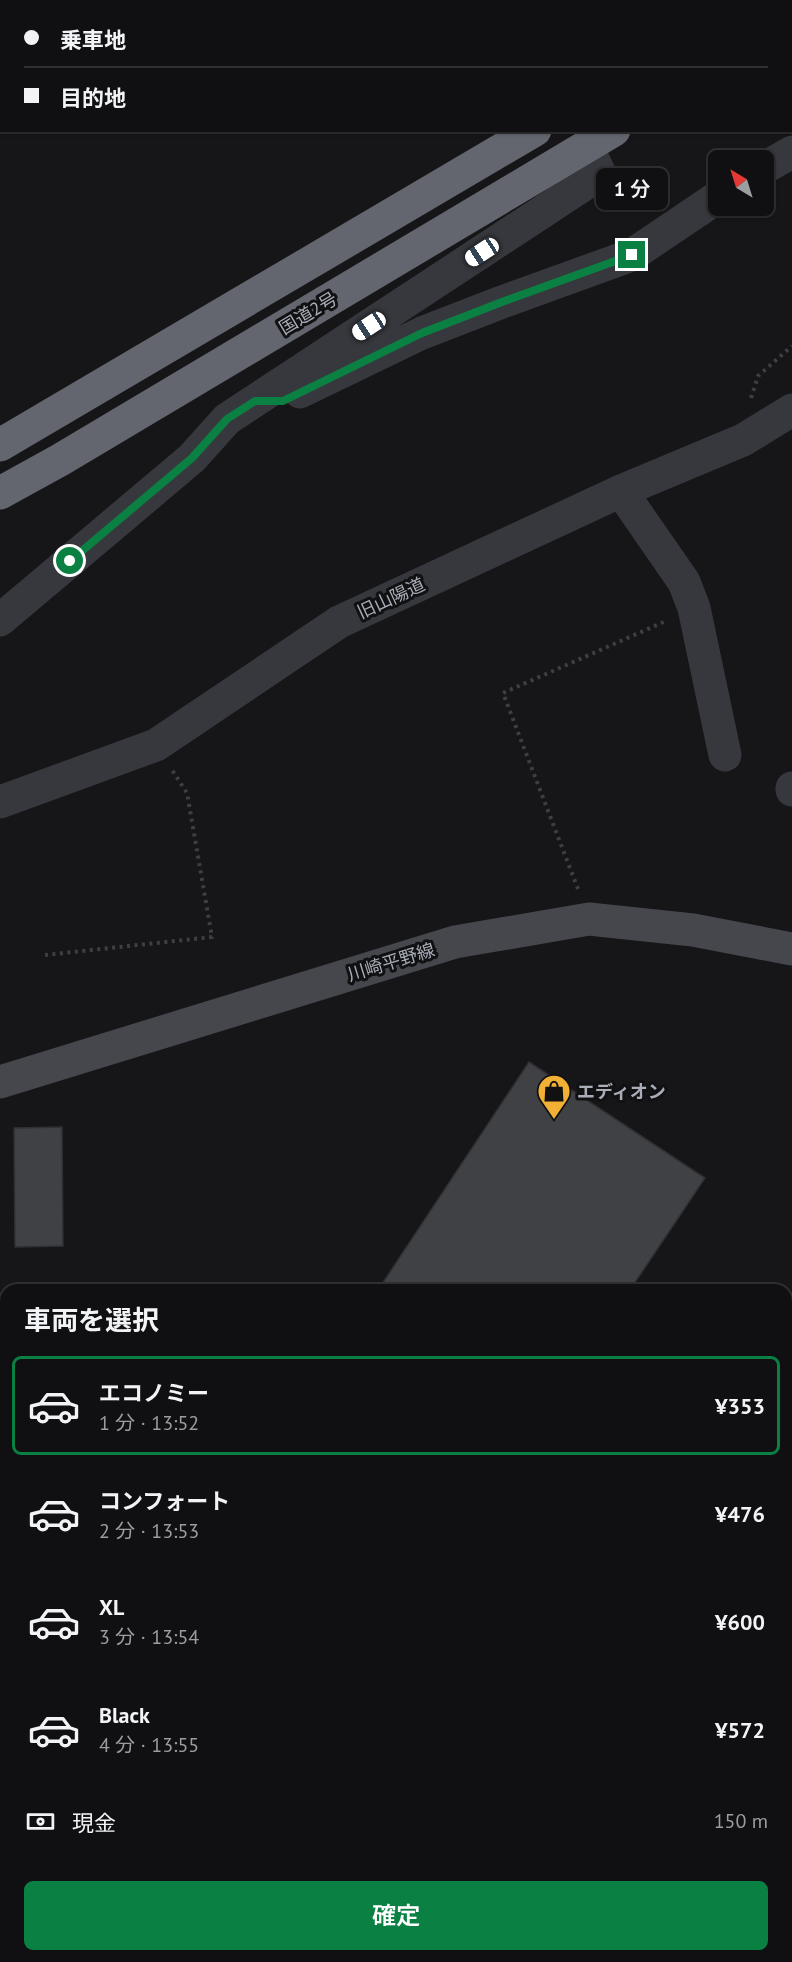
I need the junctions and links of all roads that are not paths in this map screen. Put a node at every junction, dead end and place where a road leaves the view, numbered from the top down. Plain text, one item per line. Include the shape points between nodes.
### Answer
1 (532, 132) edge
2 (601, 138) edge
3 (792, 152) edge
4 (774, 162) edge
5 (708, 205) edge
6 (255, 401) junction
7 (792, 410) edge
8 (0, 445) edge
9 (621, 491) junction
10 (0, 493) edge
11 (0, 620) edge
12 (725, 755) dead end
13 (0, 802) edge
14 (792, 949) edge
15 (0, 1082) edge

1 - 8 highway
2 - 6 street via 600,174
2 - 10 highway, 国道2号
3 - 4 street
5 - 6 street via 632,255 422,333 283,401
6 - 11 street via 227,419 192,458
7 - 9 street, 旧山陽道 via 743,440
9 - 12 street via 684,582 694,608
9 - 13 street, 旧山陽道 via 339,622 156,745
14 - 15 street, 川崎平野線 via 693,930 589,919 455,942

